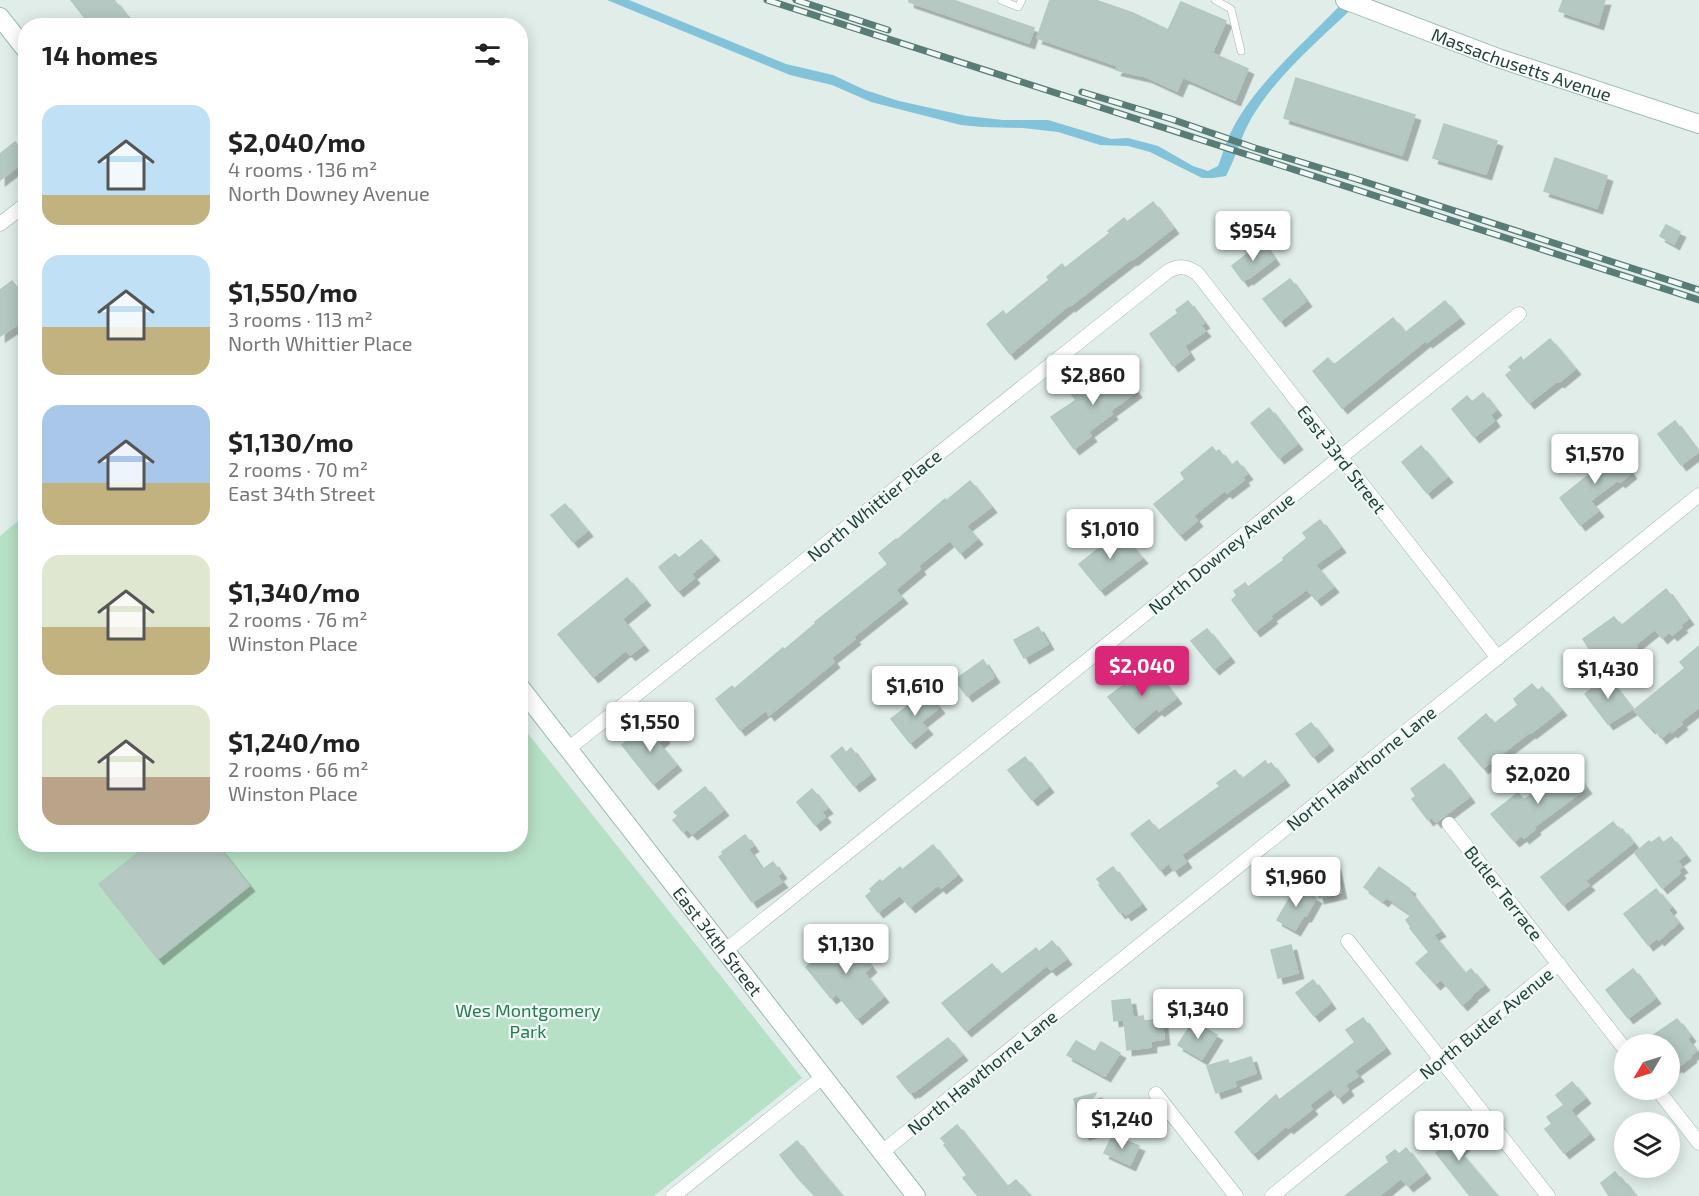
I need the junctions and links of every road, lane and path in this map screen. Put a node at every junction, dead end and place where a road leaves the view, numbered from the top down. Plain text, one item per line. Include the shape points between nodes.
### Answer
1 (1001, 0) edge
2 (1022, 0) edge
3 (1215, 0) edge
4 (1345, 0) edge
5 (0, 17) edge
6 (18, 40) edge
7 (1241, 51) dead end
8 (1699, 124) edge
9 (18, 210) edge
10 (0, 224) edge
11 (1182, 266) joint
12 (1519, 314) dead end
13 (1340, 458) junction
14 (1699, 495) edge
15 (1498, 658) junction
16 (528, 697) edge
17 (568, 749) junction
18 (1449, 824) dead end
19 (1348, 941) dead end
20 (726, 950) junction
21 (1559, 964) junction
22 (1614, 1035) edge
23 (1442, 1059) junction
24 (824, 1076) junction
25 (1156, 1094) dead end
26 (1666, 1100) edge
27 (1699, 1143) edge
28 (882, 1152) junction
29 (673, 1196) edge
30 (916, 1196) edge
31 (1236, 1196) edge
32 (1272, 1196) edge
33 (1548, 1196) edge

1 - 2 lane via 1018,7
3 - 7 lane via 1231,9
4 - 8 main road, Massachusetts Avenue via 1547,75
5 - 6 main road
9 - 10 street
11 - 13 street, East 33rd Street via 1197,273
11 - 17 street, North Whittier Place via 1167,272
12 - 13 street, North Downey Avenue
13 - 15 street, East 33rd Street
13 - 20 street, North Downey Avenue
14 - 15 street, North Hawthorne Lane
15 - 28 street, North Hawthorne Lane
16 - 17 main road, East 34th Street
17 - 20 main road, East 34th Street
18 - 21 street, Butler Terrace
19 - 23 street
20 - 24 main road, East 34th Street
21 - 22 street, Butler Terrace
21 - 23 street, North Butler Avenue
23 - 32 street, North Butler Avenue
23 - 33 street
24 - 28 main road, East 34th Street
24 - 29 street
25 - 31 street
26 - 27 street
28 - 30 main road, East 34th Street

